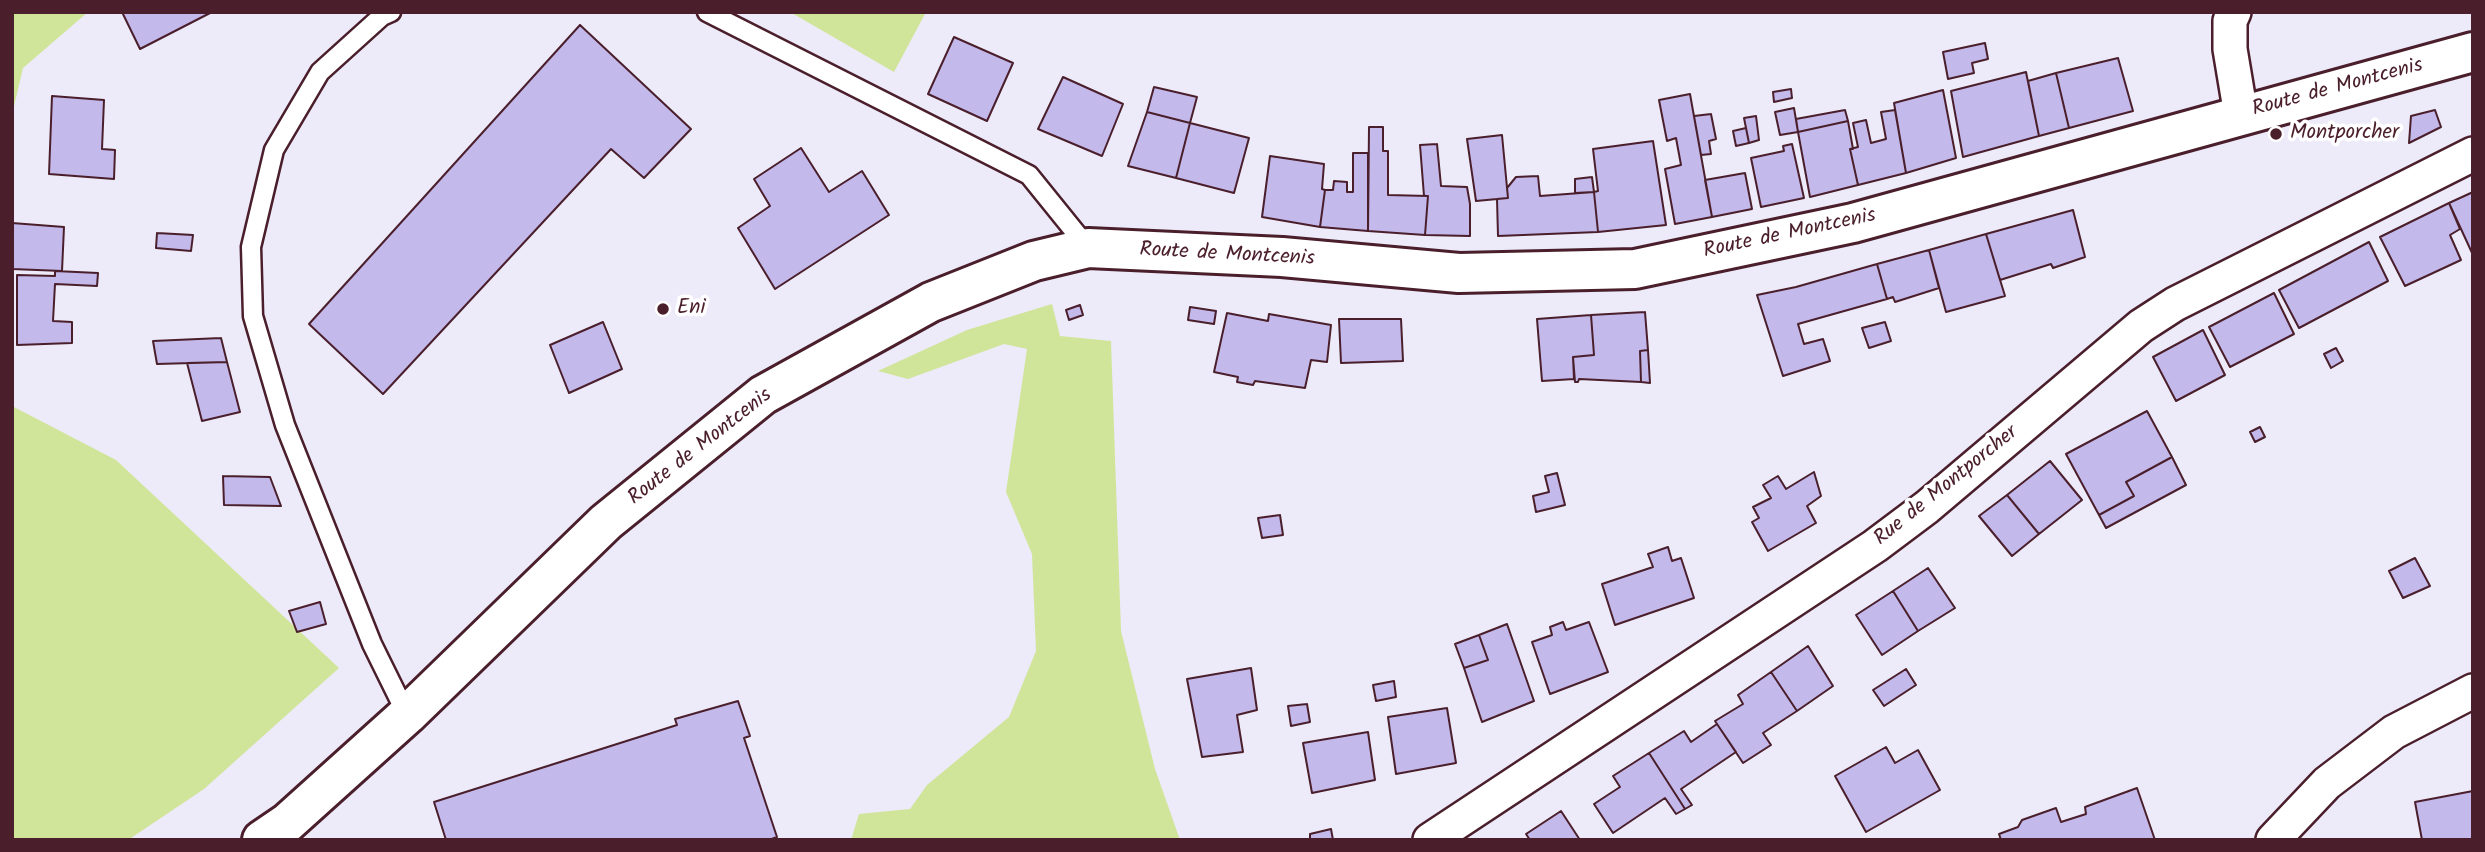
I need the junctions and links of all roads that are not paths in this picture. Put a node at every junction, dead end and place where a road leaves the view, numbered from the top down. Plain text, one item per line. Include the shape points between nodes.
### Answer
1 (707, 12) edge
2 (2234, 12) edge
3 (384, 13) edge
4 (2473, 52) edge
5 (2241, 115) junction
6 (2473, 154) edge
7 (1088, 248) junction
8 (2473, 691) edge
9 (407, 715) junction
10 (262, 840) edge
11 (1430, 840) edge
12 (2273, 840) edge

1 - 7 lane via 1029,175
2 - 5 street via 2230,49
3 - 9 lane via 320,72 274,150 251,247 253,316 285,425 372,644
4 - 5 main road, Route de Montcenis
5 - 7 main road, Route de Montcenis via 1853,223 1635,268 1459,273 1282,257
6 - 11 street, Rue de Montporcher via 2175,304 2141,326 1875,546
7 - 9 main road, Route de Montcenis via 1034,261 931,302 763,395 606,523
8 - 12 street via 2394,732 2327,783
9 - 10 main road, Route de Montcenis

